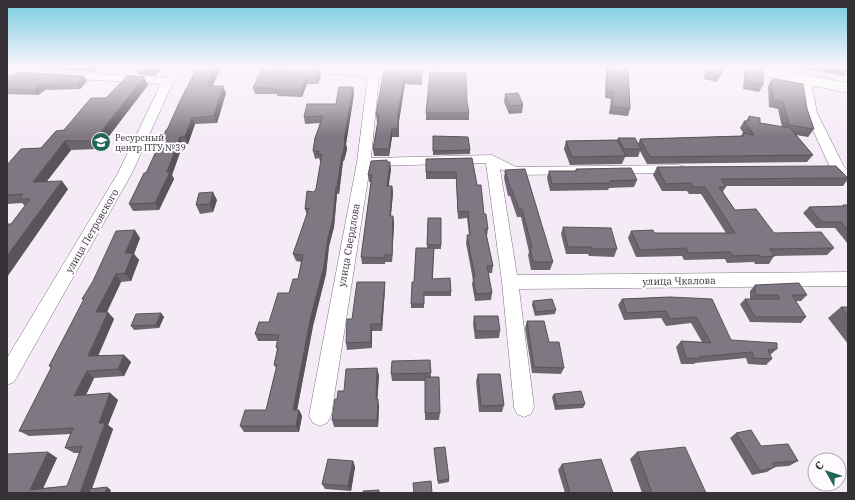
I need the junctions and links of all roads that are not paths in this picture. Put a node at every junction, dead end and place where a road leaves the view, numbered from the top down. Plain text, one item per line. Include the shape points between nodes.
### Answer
1 (164, 89) edge
2 (372, 89) edge
3 (807, 89) edge
4 (492, 159) junction
5 (364, 162) junction
6 (822, 167) edge
7 (837, 167) junction
8 (695, 169) edge
9 (848, 178) edge
10 (848, 279) edge
11 (510, 282) junction
12 (7, 376) edge
13 (524, 407) dead end
14 (320, 416) dead end

1 - 12 street, улица Петровского via 125,173
2 - 5 street, улица Свердлова
3 - 7 street via 811,113
4 - 5 street
4 - 8 street via 513,171
4 - 11 street
5 - 14 street, улица Свердлова
6 - 7 street
7 - 9 street
10 - 11 street, улица Чкалова
11 - 13 street

